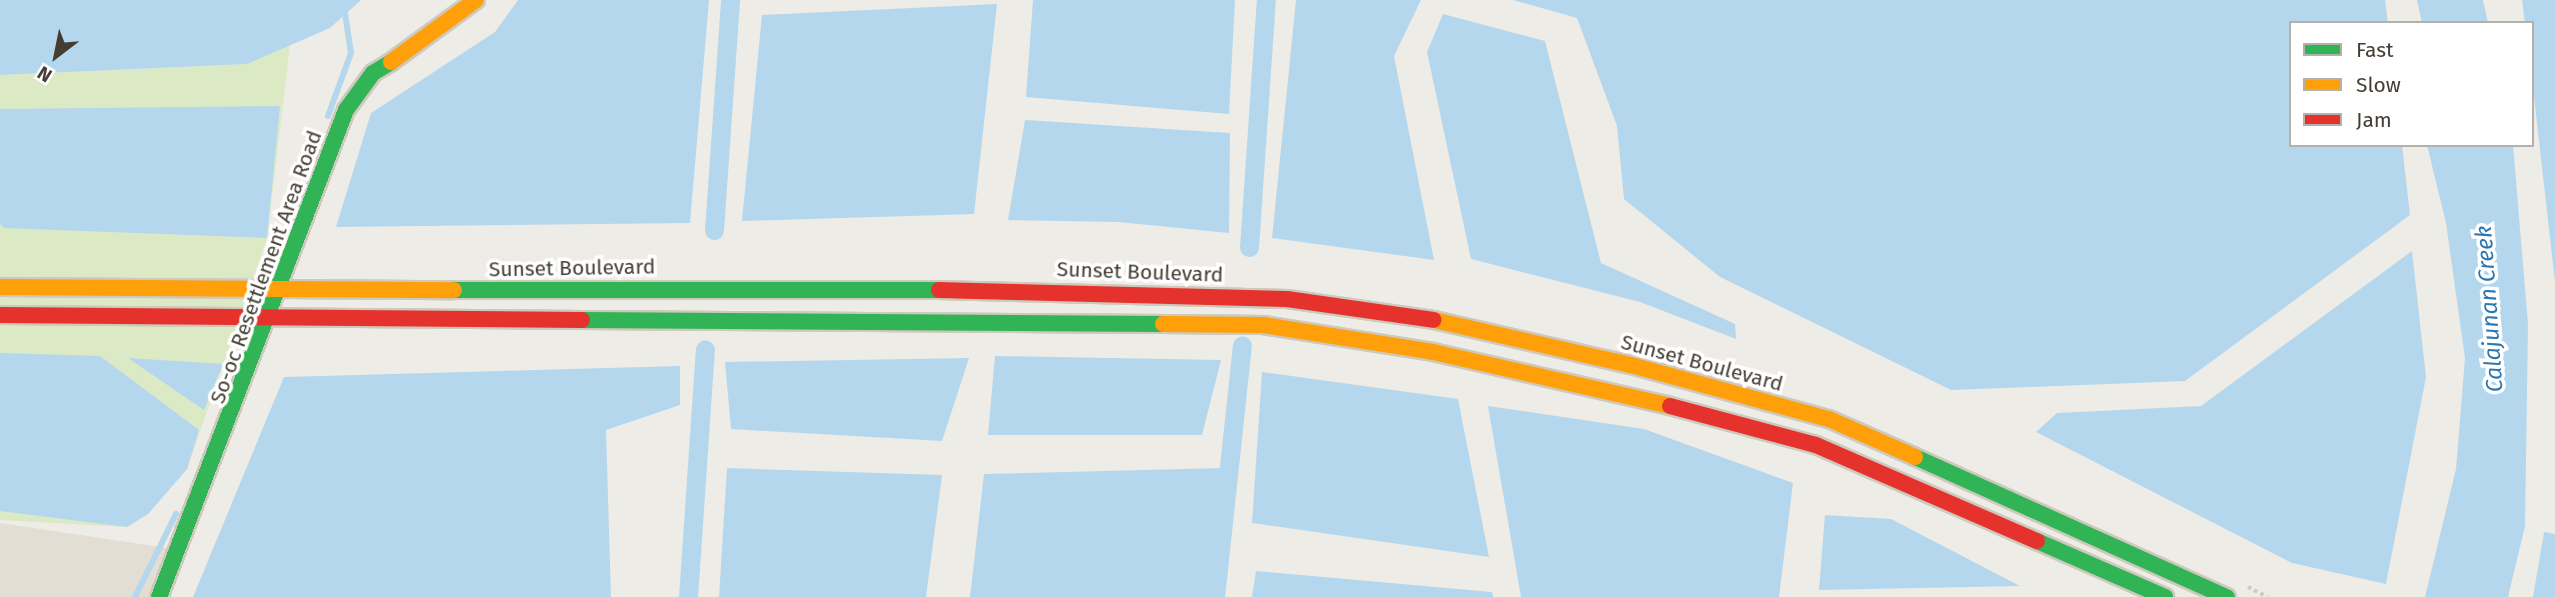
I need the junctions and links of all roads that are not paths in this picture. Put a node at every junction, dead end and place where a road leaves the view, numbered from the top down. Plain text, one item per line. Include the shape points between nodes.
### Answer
1 (476, 0) edge
2 (0, 287) edge
3 (280, 292) junction
4 (0, 315) edge
5 (270, 319) junction
6 (1991, 490) junction
7 (1979, 516) junction
8 (159, 597) edge
9 (2165, 597) edge
10 (2227, 597) edge

1 - 3 main road, So-oc Resettlement Area Road via 436,34 373,73 346,110
2 - 3 main road, Sunset Boulevard
3 - 5 main road, So-oc Resettlement Area Road
3 - 6 main road, Sunset Boulevard via 844,287 1287,299 1429,319 1631,365 1829,419
4 - 5 main road
5 - 7 main road via 1263,326 1433,352 1637,396 1816,445
5 - 8 main road, So-oc Resettlement Area Road
6 - 7 main road
6 - 10 main road, Sunset Boulevard
7 - 9 main road

